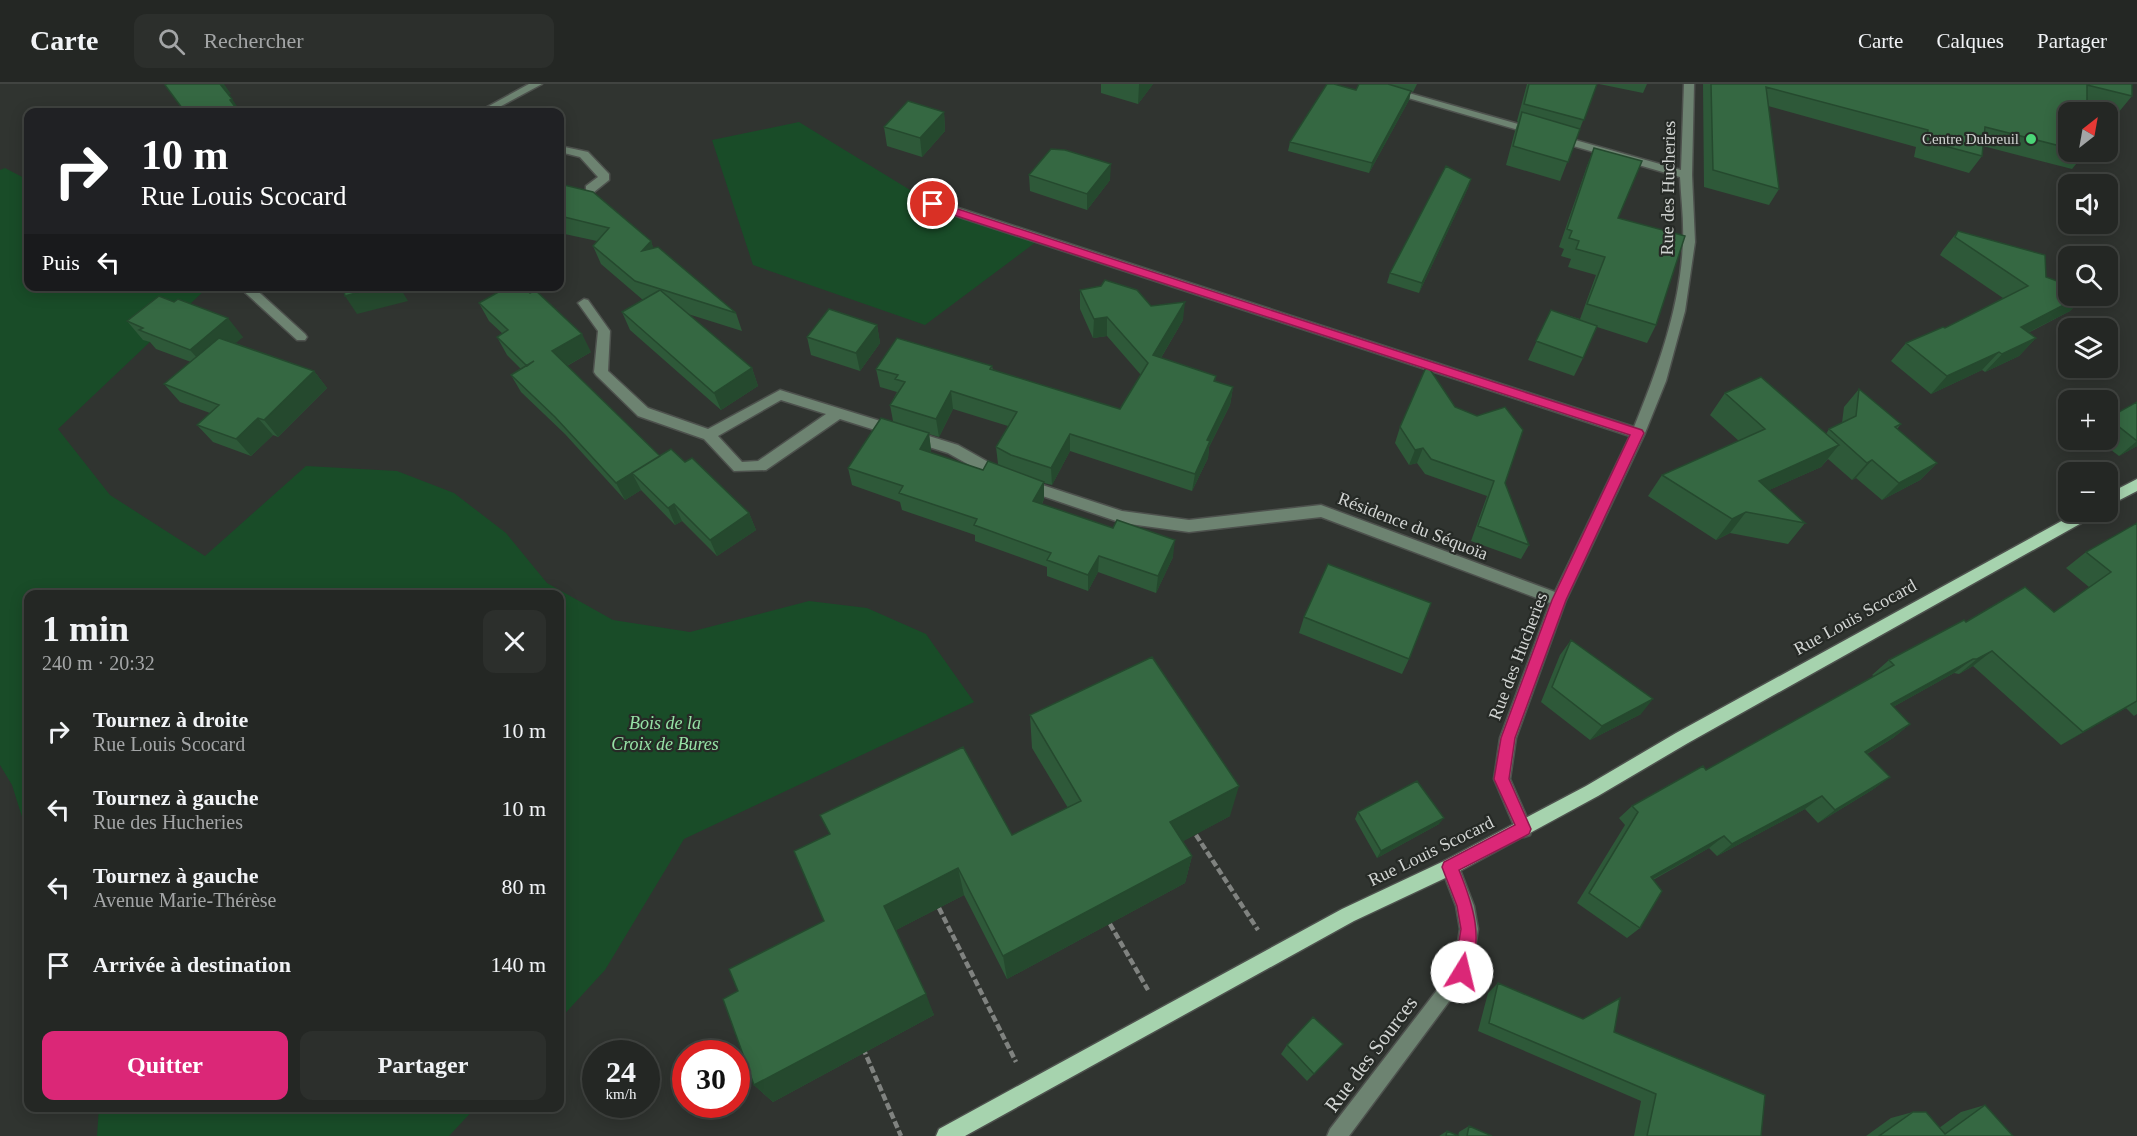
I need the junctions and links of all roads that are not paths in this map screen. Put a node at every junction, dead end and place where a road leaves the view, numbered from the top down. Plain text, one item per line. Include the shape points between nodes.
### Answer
1 (537, 84) edge
2 (1365, 84) edge
3 (1689, 84) edge
4 (491, 108) edge
5 (564, 150) edge
6 (1686, 175) junction
7 (590, 189) edge
8 (933, 204) dead end
9 (250, 291) edge
10 (584, 303) dead end
11 (301, 337) dead end
12 (838, 413) junction
13 (1638, 433) junction
14 (710, 435) junction
15 (2137, 484) edge
16 (2118, 495) edge
17 (2071, 522) edge
18 (1559, 600) junction
19 (1524, 829) junction
20 (1450, 867) junction
21 (946, 1136) edge
22 (1337, 1136) edge

1 - 4 street
2 - 6 street
3 - 6 street, Rue des Hucheries
5 - 7 street via 584,154 605,177
6 - 13 street, Rue des Hucheries via 1689,242 1679,311 1659,381
8 - 13 street
9 - 11 street
10 - 14 street via 604,331 601,372 643,412
12 - 14 street, Résidence du Séquoïa via 780,395
12 - 14 street via 761,466 739,467
12 - 18 street, Résidence du Séquoïa via 953,449 1006,478 1122,517 1189,526 1321,512
13 - 18 street, Rue des Hucheries
15 - 16 main road
17 - 19 main road, Rue Louis Scocard
18 - 19 street, Rue des Hucheries via 1508,738 1502,779
19 - 20 main road, Rue Louis Scocard
20 - 21 main road, Rue Louis Scocard via 1348,915
20 - 22 street, Rue des Sources via 1469,929 1462,972

